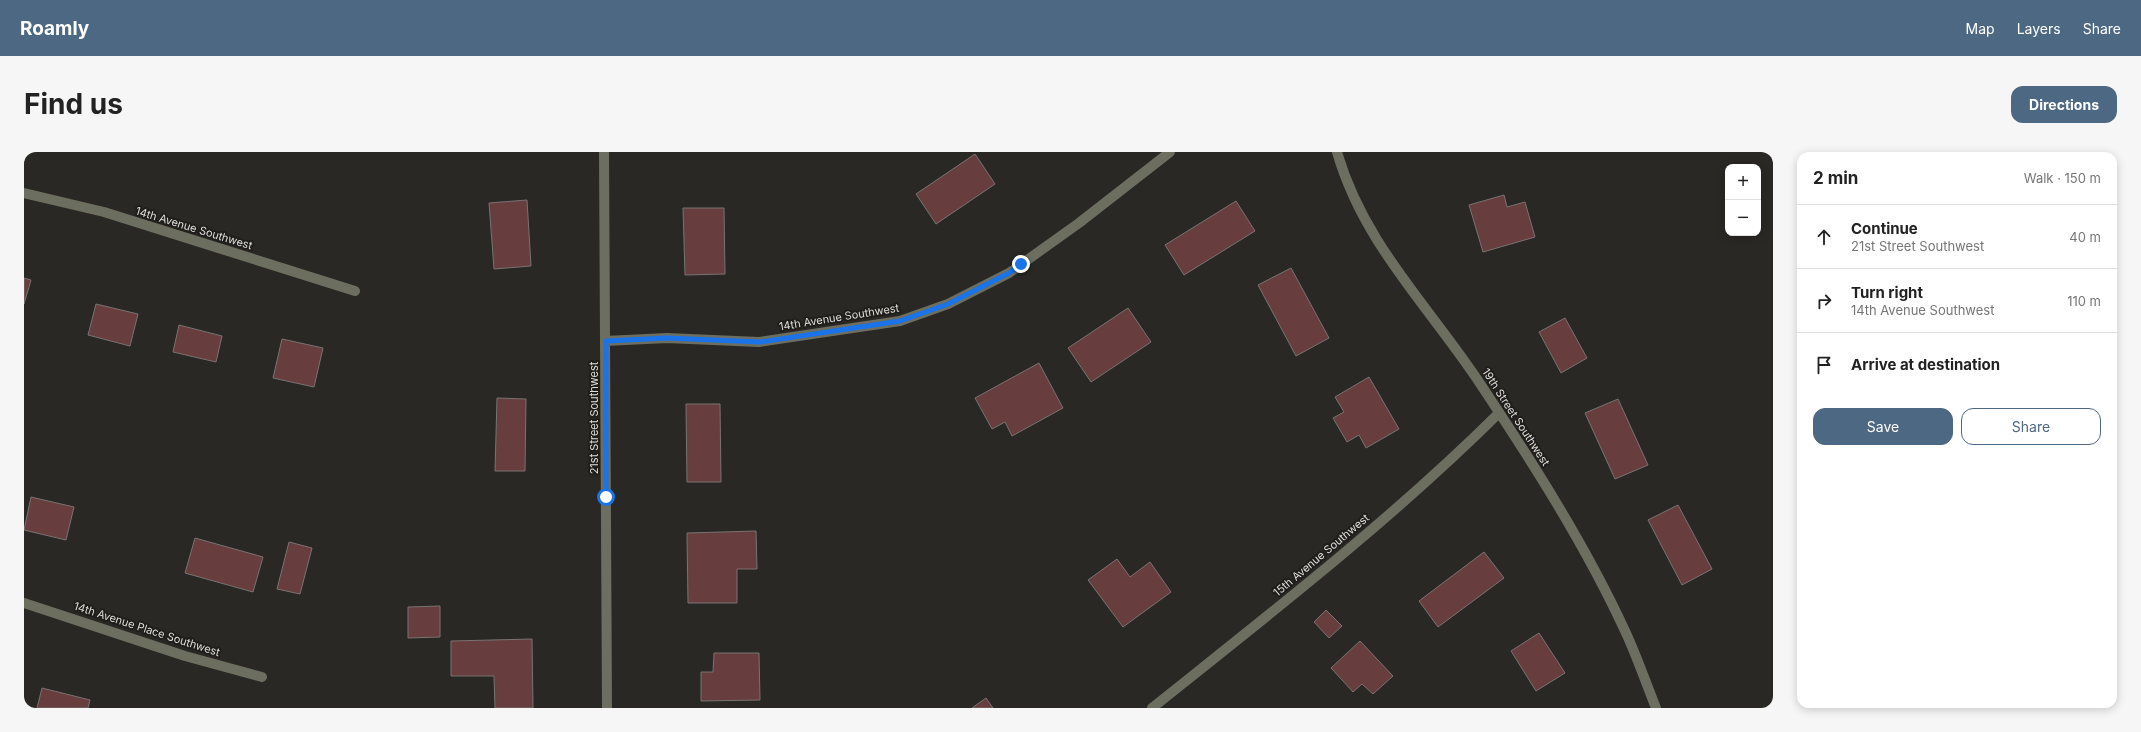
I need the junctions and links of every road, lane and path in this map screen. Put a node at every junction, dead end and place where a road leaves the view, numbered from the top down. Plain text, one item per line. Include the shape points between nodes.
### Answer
1 (604, 152) edge
2 (1170, 152) edge
3 (1337, 152) edge
4 (24, 193) edge
5 (355, 291) dead end
6 (606, 341) junction
7 (1500, 413) junction
8 (24, 604) edge
9 (262, 677) dead end
10 (607, 708) edge
11 (1152, 708) edge
12 (1656, 708) edge

1 - 6 street, 21st Street Southwest
2 - 6 street, 14th Avenue Southwest via 1079,223 1009,273 948,304 900,321 760,342 667,338
3 - 7 street, 19th Street Southwest via 1354,200 1385,255 1454,345
4 - 5 street, 14th Avenue Southwest via 104,212
6 - 10 street, 21st Street Southwest
7 - 11 street, 15th Avenue Southwest via 1456,455 1324,570
7 - 12 street, 19th Street Southwest via 1573,532 1626,633
8 - 9 street, 14th Avenue Place Southwest via 185,656

